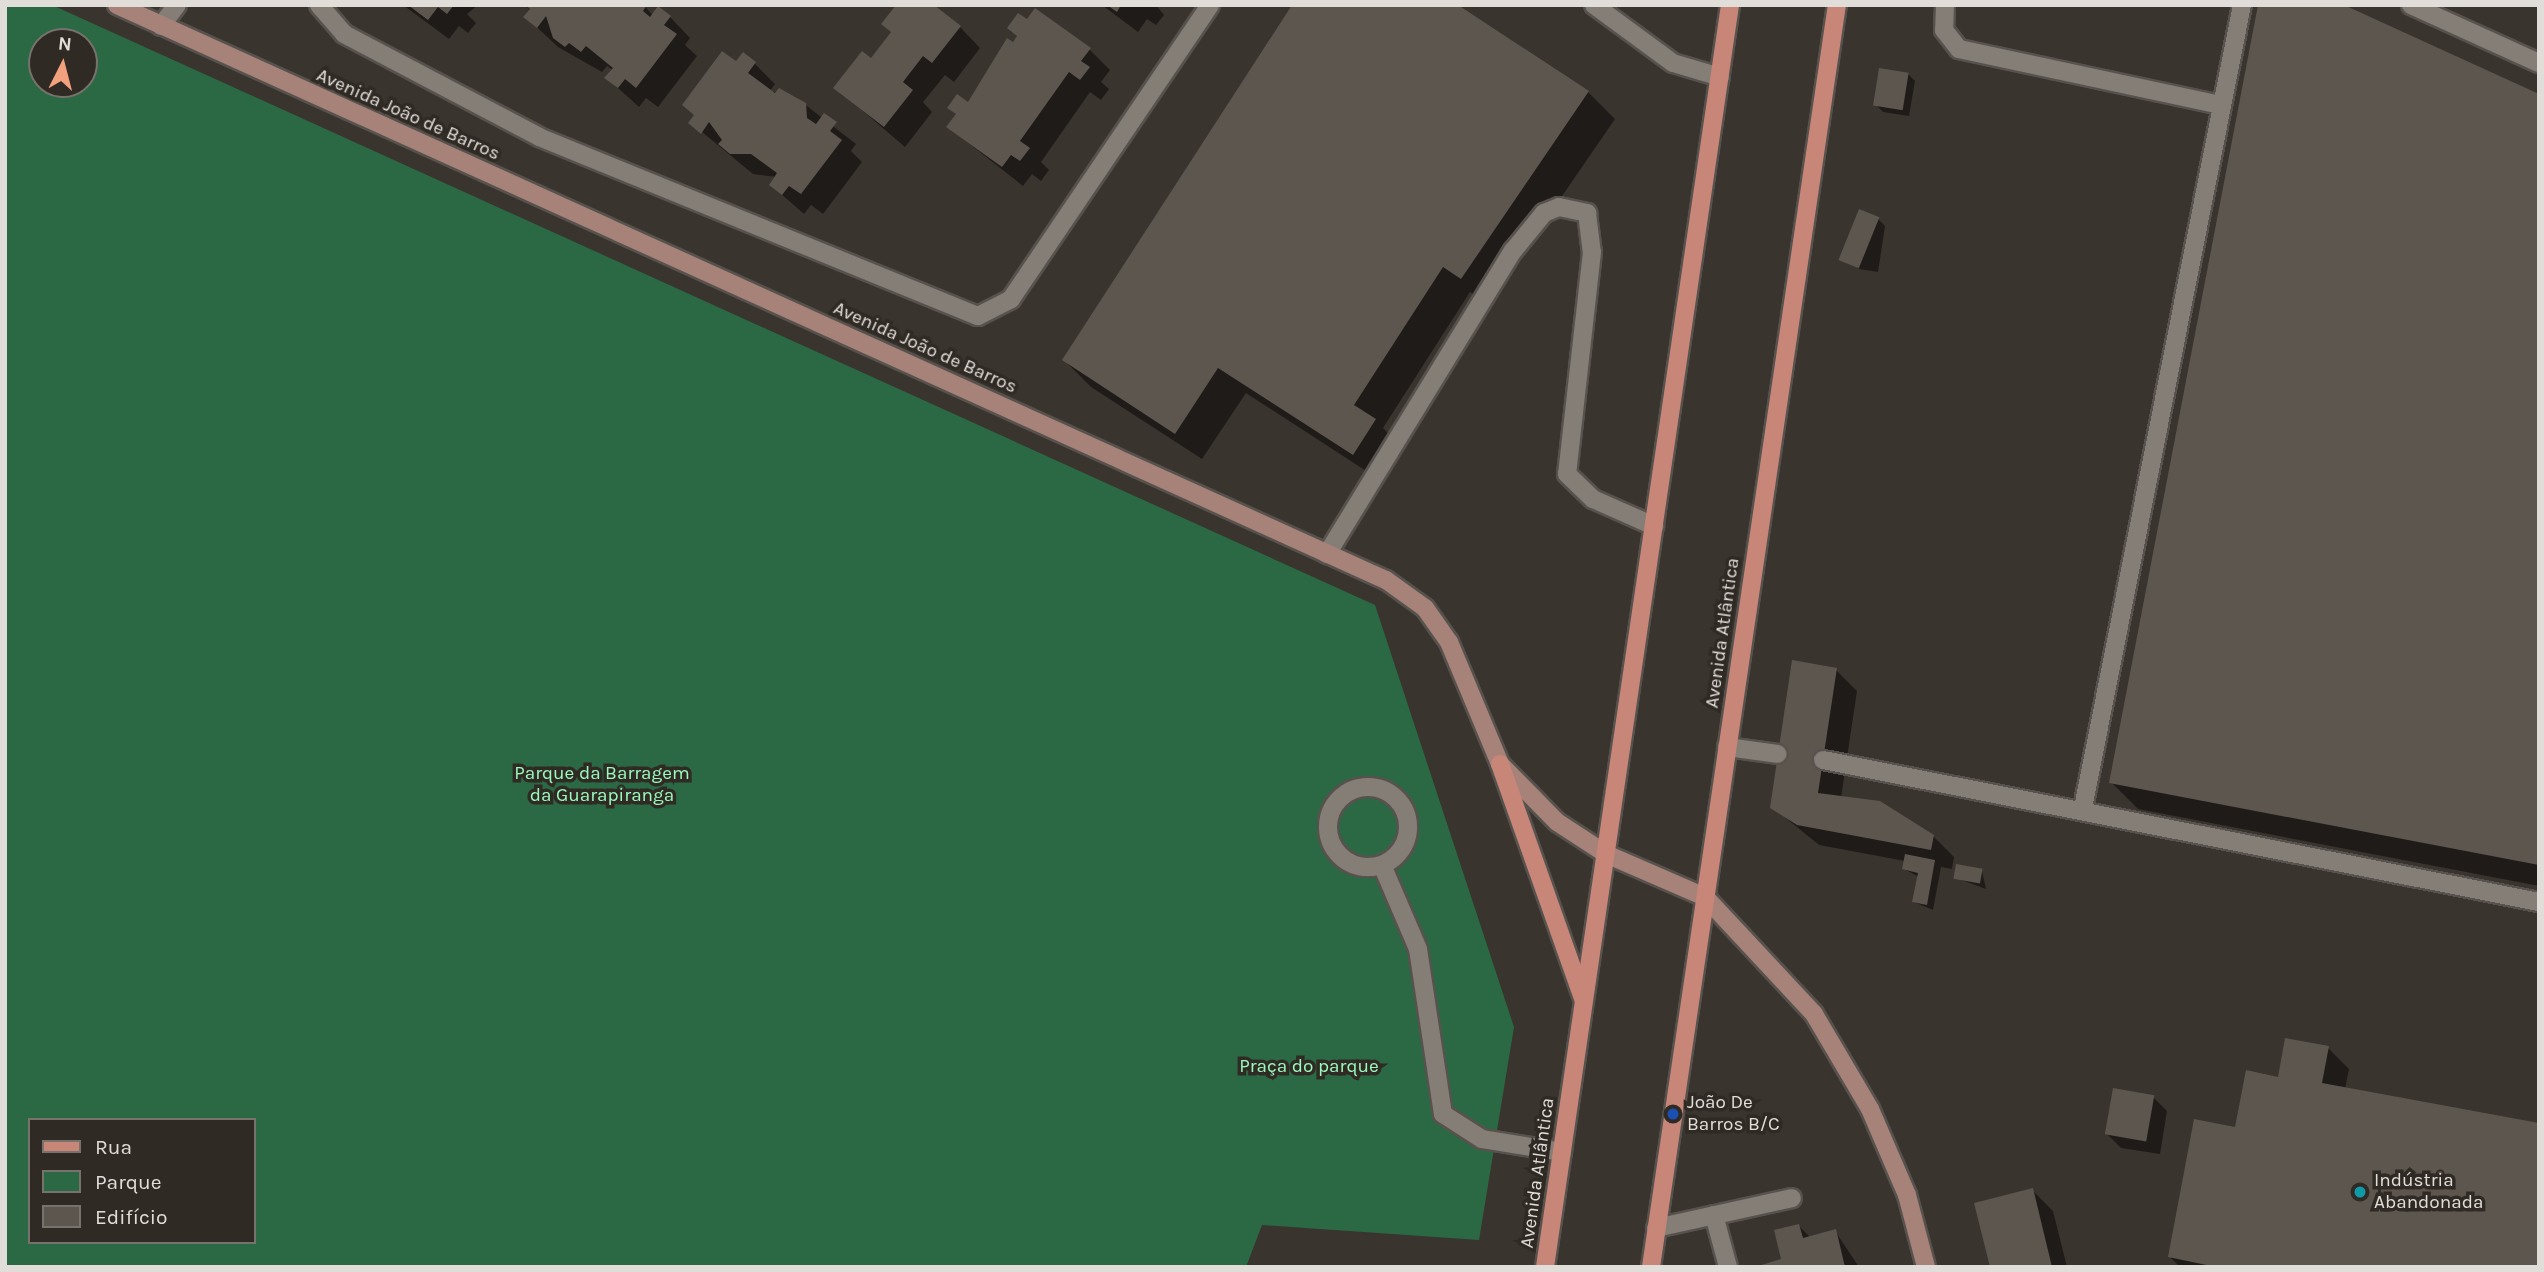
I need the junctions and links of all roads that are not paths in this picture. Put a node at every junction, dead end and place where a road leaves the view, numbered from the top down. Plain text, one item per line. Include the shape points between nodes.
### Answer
1 (117, 5) edge
2 (177, 5) edge
3 (319, 5) edge
4 (1210, 5) edge
5 (1594, 5) edge
6 (1730, 5) edge
7 (1837, 5) edge
8 (1945, 5) edge
9 (2242, 5) edge
10 (2411, 5) edge
11 (161, 26) junction
12 (2539, 63) edge
13 (1720, 77) junction
14 (2221, 105) junction
15 (1654, 526) junction
16 (1327, 554) junction
17 (1727, 747) junction
18 (1778, 754) dead end
19 (1823, 760) dead end
20 (1500, 764) junction
21 (2083, 808) junction
22 (1606, 854) junction
23 (1382, 865) junction
24 (1705, 897) junction
25 (2539, 902) edge
26 (1584, 1001) junction
27 (1562, 1152) junction
28 (1792, 1198) dead end
29 (1714, 1215) junction
30 (1657, 1228) junction
31 (1545, 1267) edge
32 (1651, 1267) edge
33 (1728, 1267) edge
34 (1926, 1267) edge

1 - 11 street, Avenida João de Barros
2 - 11 street
3 - 4 street via 344,34 539,137 978,316 1011,299
5 - 13 street via 1673,63
6 - 13 main road, Avenida Atlântica
7 - 17 main road, Avenida Atlântica
8 - 14 street via 1944,30 1959,49
9 - 14 street
10 - 12 street
11 - 16 street, Avenida João de Barros
13 - 15 main road, Avenida Atlântica
14 - 21 street
15 - 16 street via 1593,499 1567,474 1592,252 1587,213 1559,207 1544,213 1477,309
15 - 22 main road, Avenida Atlântica
16 - 20 street, Avenida João de Barros via 1386,580 1425,608 1449,642
17 - 18 street
17 - 24 main road, Avenida Atlântica
19 - 21 street
20 - 22 street, Avenida João de Barros via 1557,822
20 - 26 main road
21 - 25 street
22 - 24 street, Avenida João de Barros
22 - 26 main road, Avenida Atlântica
23 - 23 street via 1408,837 1398,800 1372,788 1344,794 1331,809 1332,846 1363,868
23 - 27 street via 1418,948 1443,1114 1482,1139
24 - 30 main road, Avenida Atlântica
24 - 34 street via 1814,1014 1870,1109 1907,1195
26 - 27 main road, Avenida Atlântica
27 - 31 main road, Avenida Atlântica
28 - 29 street
29 - 30 street
29 - 33 street
30 - 32 main road, Avenida Atlântica

